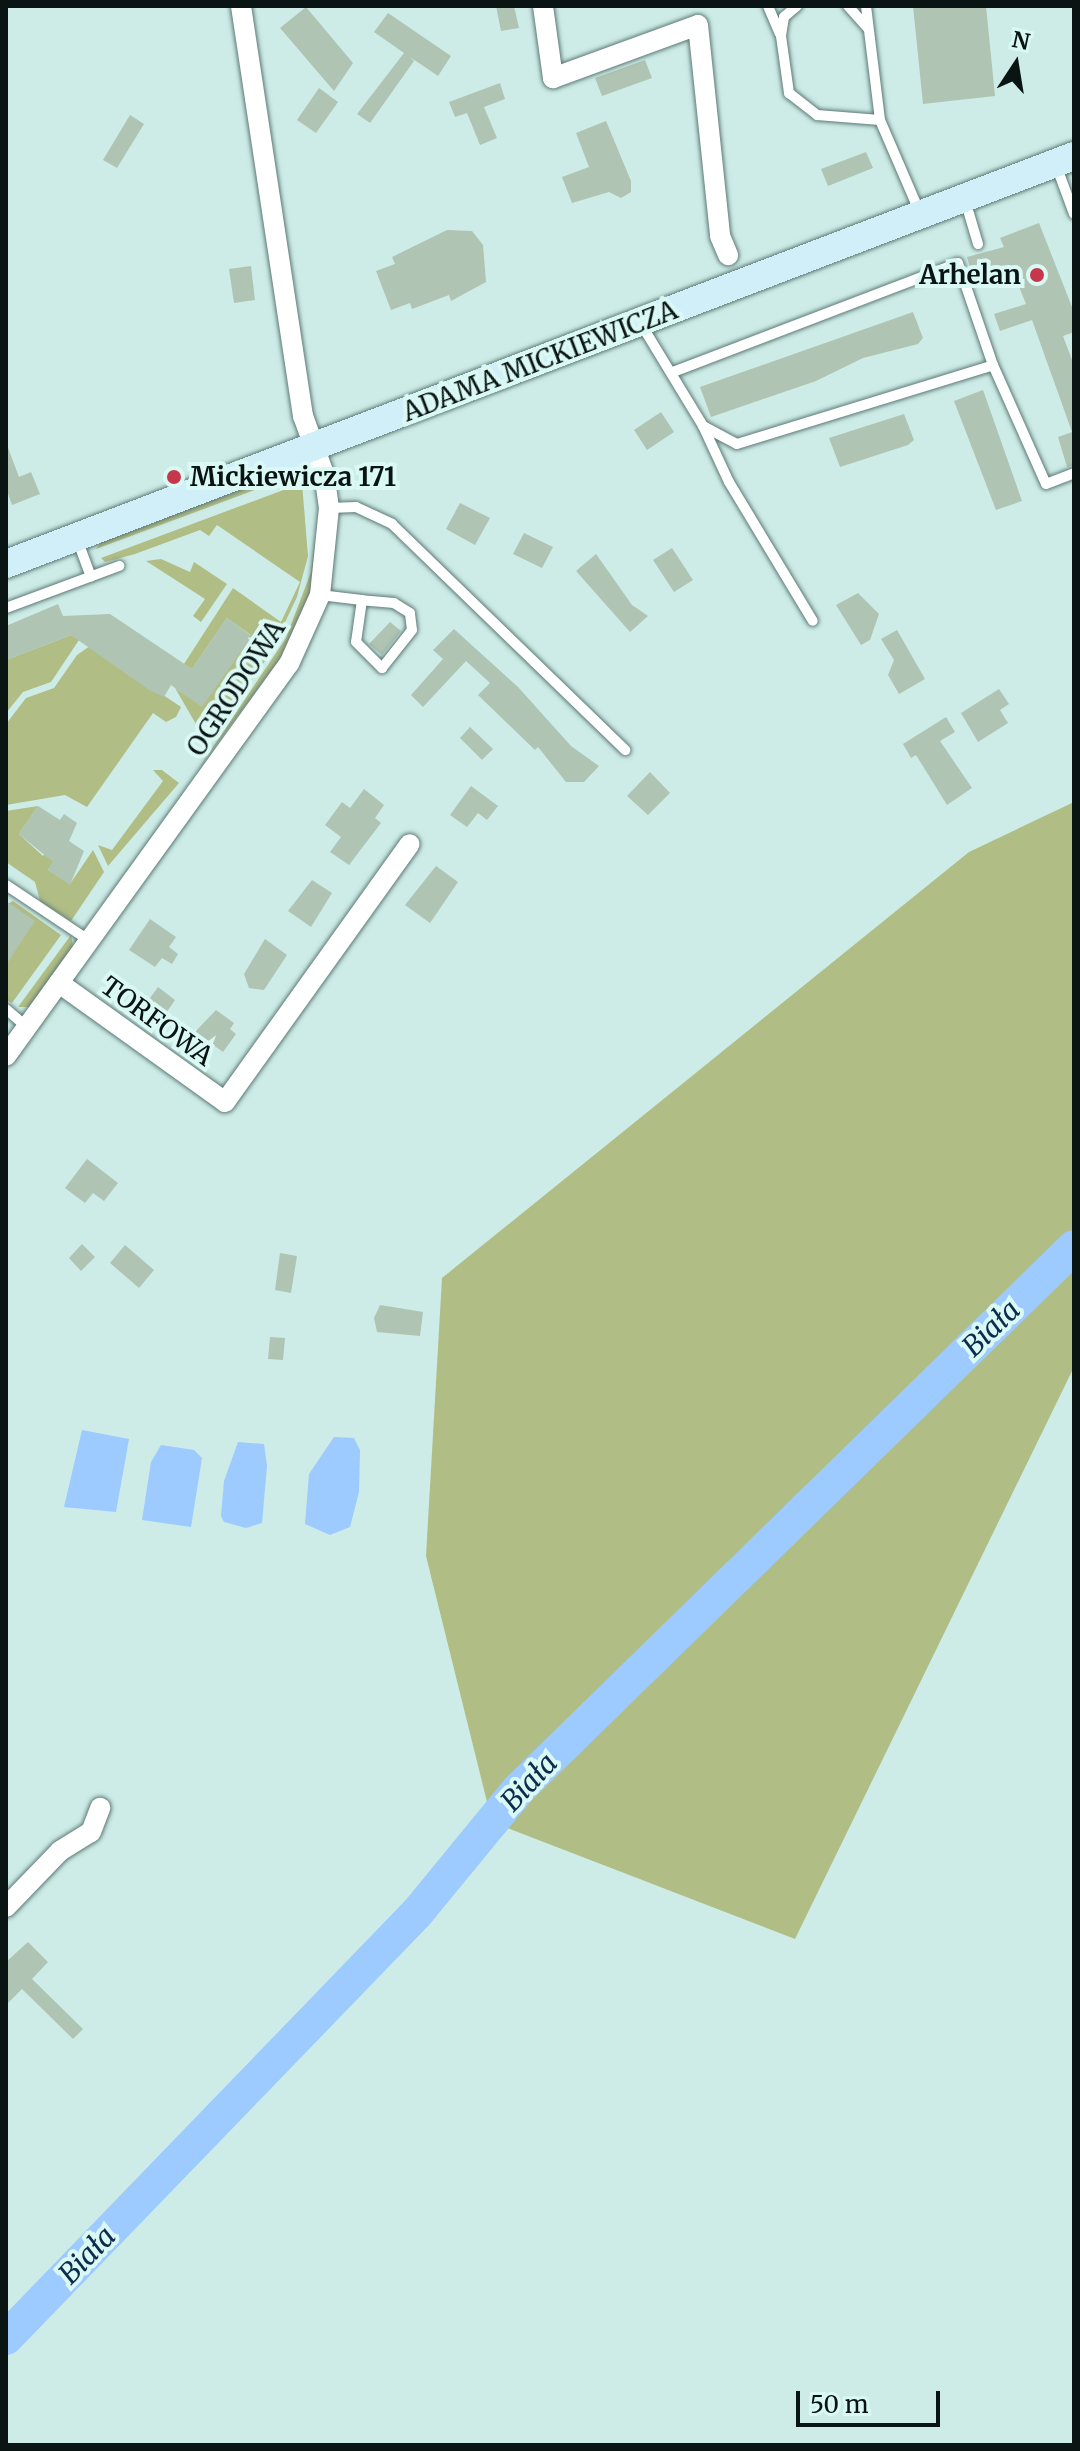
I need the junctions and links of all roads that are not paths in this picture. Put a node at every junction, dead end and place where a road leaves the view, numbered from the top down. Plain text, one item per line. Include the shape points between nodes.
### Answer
1 (241, 6) edge
2 (543, 6) edge
3 (768, 6) edge
4 (797, 6) edge
5 (848, 6) edge
6 (866, 6) edge
7 (869, 30) junction
8 (781, 36) junction
9 (880, 120) junction
10 (1064, 160) edge
11 (964, 198) junction
12 (1074, 214) edge
13 (920, 215) junction
14 (978, 244) dead end
15 (728, 255) dead end
16 (640, 322) junction
17 (993, 365) junction
18 (673, 372) junction
19 (703, 426) junction
20 (314, 448) junction
21 (1074, 473) edge
22 (329, 508) junction
23 (77, 537) junction
24 (6, 564) edge
25 (119, 566) dead end
26 (91, 577) junction
27 (320, 595) junction
28 (362, 600) junction
29 (6, 608) edge
30 (813, 621) dead end
31 (625, 750) dead end
32 (410, 844) dead end
33 (6, 885) edge
34 (90, 941) junction
35 (59, 983) junction
36 (6, 1009) edge
37 (27, 1027) junction
38 (6, 1056) edge
39 (100, 1808) dead end
40 (6, 1907) edge

1 - 20 street, OGRODOWA via 290,341
2 - 15 street via 553,78 698,25 720,236
3 - 8 lane
4 - 8 lane via 784,17
5 - 7 lane
6 - 7 lane
7 - 9 lane
8 - 9 lane via 789,93 800,105 817,115
9 - 13 lane
10 - 11 main road, ADAMA MICKIEWICZA
10 - 12 lane
11 - 13 main road, ADAMA MICKIEWICZA
11 - 14 lane
13 - 16 main road, ADAMA MICKIEWICZA
16 - 18 lane
16 - 20 main road, ADAMA MICKIEWICZA
17 - 18 lane via 958,263
17 - 19 lane via 737,444
17 - 21 lane via 1046,484
18 - 19 lane
19 - 30 lane via 729,482
20 - 22 street, OGRODOWA
20 - 23 main road, ADAMA MICKIEWICZA
22 - 27 street, OGRODOWA
22 - 31 lane via 356,507 392,524
23 - 24 main road, ADAMA MICKIEWICZA
23 - 26 lane
25 - 26 lane
26 - 29 lane
27 - 28 lane
27 - 34 street, OGRODOWA via 289,664
28 - 28 lane via 394,603 410,613 412,630 382,668 356,642
32 - 35 street, TORFOWA via 225,1102
33 - 34 lane
34 - 35 street, OGRODOWA
35 - 37 street, OGRODOWA
36 - 37 lane
37 - 38 street, OGRODOWA
39 - 40 street via 91,1832 60,1851

